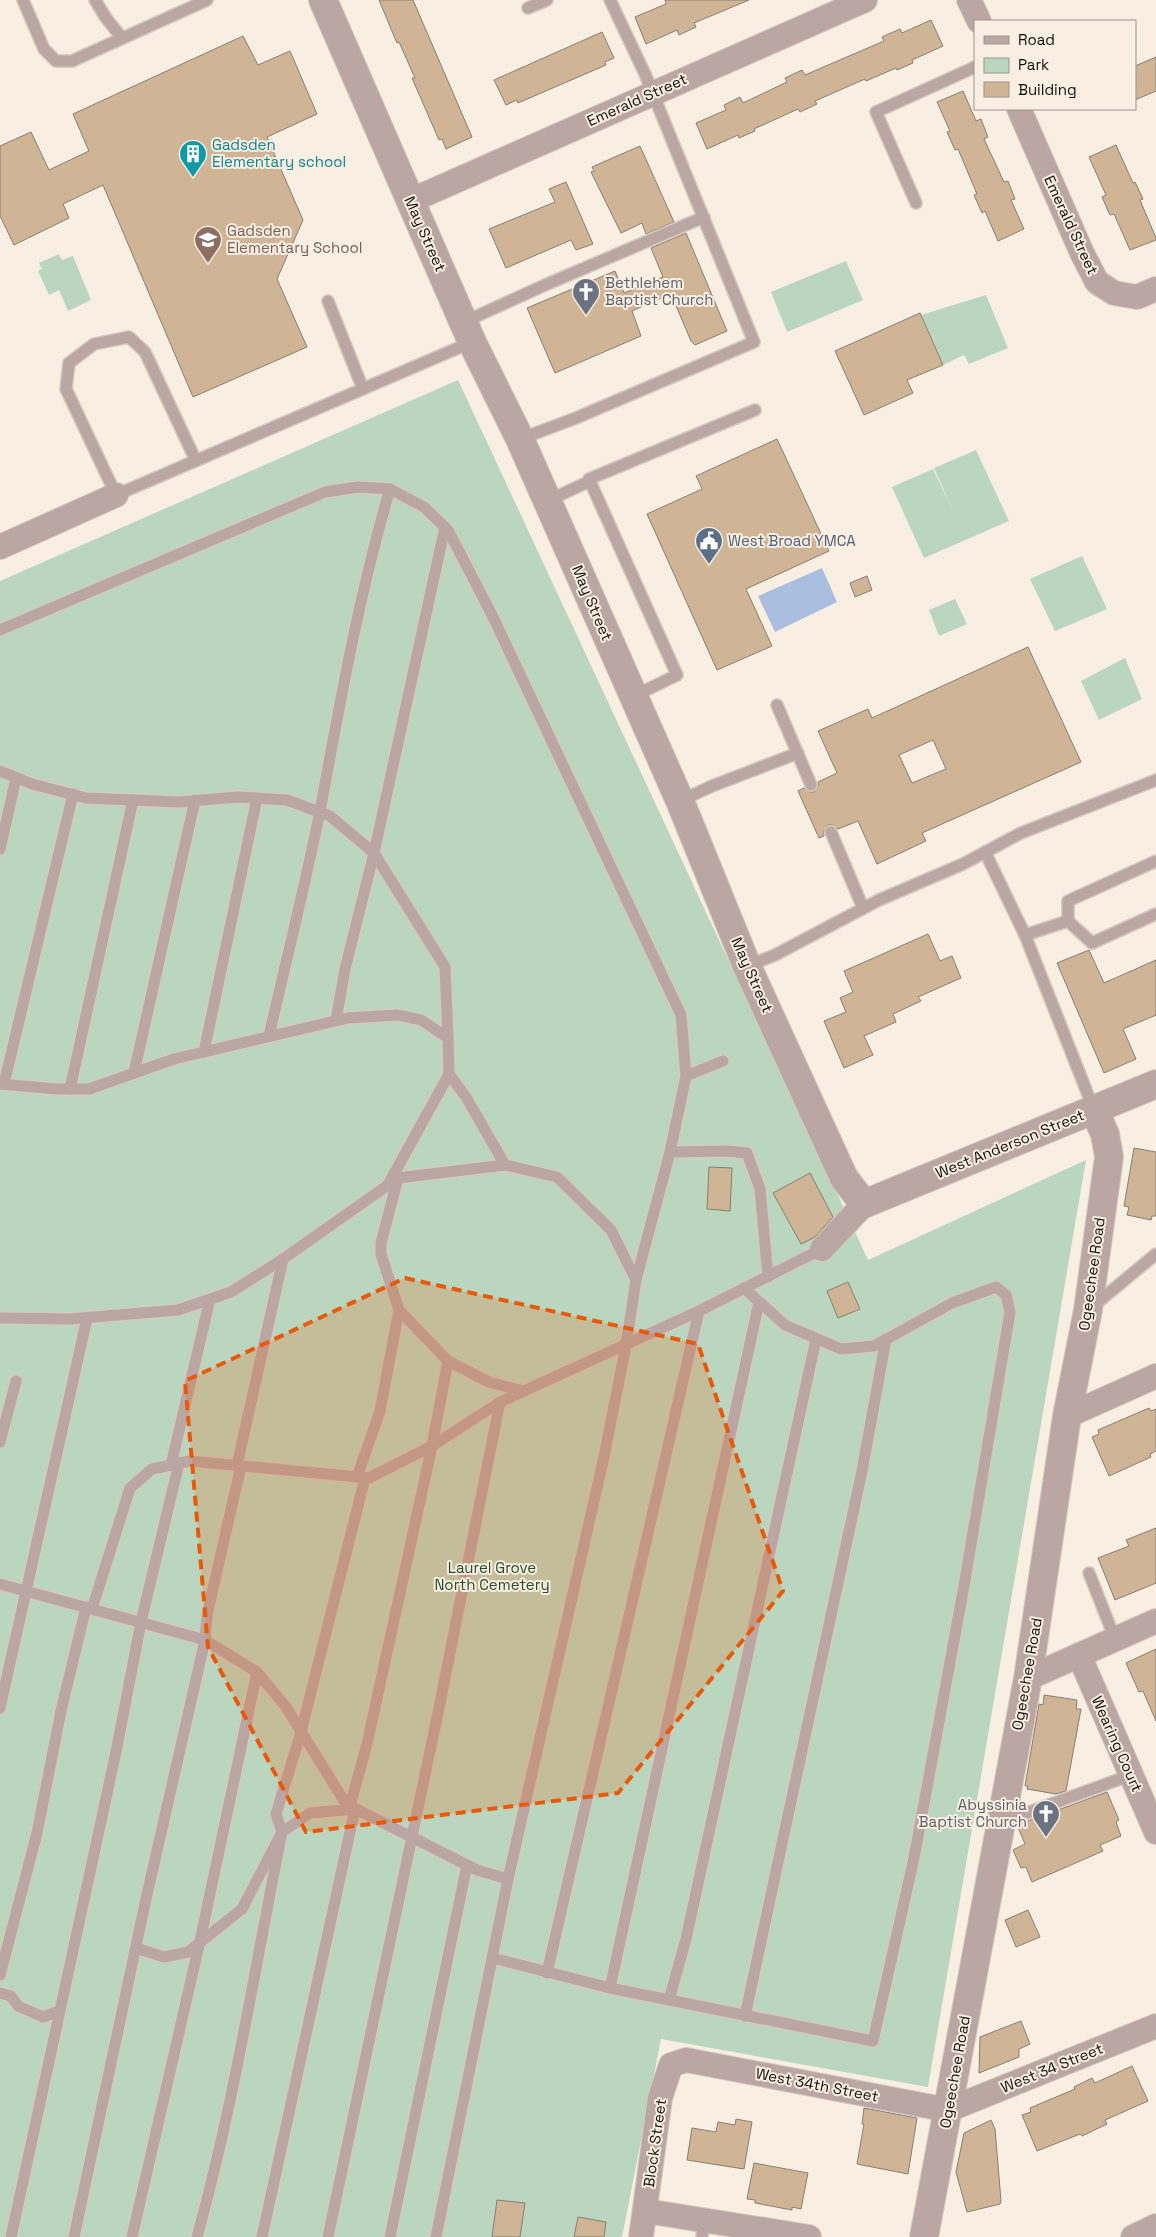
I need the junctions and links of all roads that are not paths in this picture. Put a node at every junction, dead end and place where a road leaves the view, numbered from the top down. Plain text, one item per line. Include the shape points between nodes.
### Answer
1 (23, 0) edge
2 (95, 0) edge
3 (207, 0) edge
4 (323, 0) edge
5 (547, 0) edge
6 (610, 0) edge
7 (865, 0) edge
8 (969, 0) edge
9 (528, 8) dead end
10 (979, 20) edge
11 (122, 38) junction
12 (974, 67) edge
13 (651, 93) junction
14 (1019, 110) edge
15 (410, 202) junction
16 (916, 203) dead end
17 (704, 217) junction
18 (1156, 289) edge
19 (328, 300) dead end
20 (468, 332) junction
21 (363, 389) junction
22 (755, 410) dead end
23 (531, 435) junction
24 (196, 460) junction
25 (590, 481) junction
26 (390, 489) junction
27 (116, 495) junction
28 (547, 501) junction
29 (445, 528) junction
30 (0, 547) edge
31 (0, 630) edge
32 (632, 697) junction
33 (777, 705) dead end
34 (798, 753) junction
35 (0, 771) edge
36 (16, 778) junction
37 (1156, 780) edge
38 (811, 785) dead end
39 (73, 794) junction
40 (257, 798) junction
41 (133, 800) junction
42 (195, 800) junction
43 (680, 801) junction
44 (319, 812) junction
45 (831, 832) dead end
46 (0, 849) edge
47 (985, 852) junction
48 (374, 853) junction
49 (1156, 861) edge
50 (863, 908) junction
51 (1156, 914) edge
52 (1068, 921) junction
53 (1025, 935) junction
54 (747, 966) junction
55 (336, 1020) junction
56 (269, 1036) junction
57 (448, 1038) junction
58 (204, 1052) junction
59 (723, 1061) dead end
60 (134, 1073) junction
61 (449, 1074) junction
62 (686, 1076) junction
63 (2, 1084) edge
64 (1156, 1084) edge
65 (70, 1089) junction
66 (1094, 1110) junction
67 (670, 1152) junction
68 (505, 1165) junction
69 (394, 1181) junction
70 (864, 1204) junction
71 (822, 1249) joint
72 (1156, 1254) edge
73 (284, 1259) junction
74 (768, 1277) junction
75 (636, 1280) junction
76 (744, 1288) junction
77 (210, 1299) junction
78 (759, 1302) junction
79 (399, 1310) junction
80 (1088, 1310) junction
81 (700, 1311) junction
82 (0, 1318) edge
83 (87, 1318) junction
84 (816, 1339) junction
85 (886, 1339) junction
86 (626, 1345) junction
87 (448, 1361) junction
88 (1156, 1376) edge
89 (16, 1381) dead end
90 (523, 1391) junction
91 (500, 1402) junction
92 (1067, 1416) junction
93 (0, 1442) edge
94 (432, 1446) junction
95 (175, 1464) junction
96 (239, 1465) junction
97 (361, 1478) junction
98 (1089, 1573) dead end
99 (0, 1584) edge
100 (26, 1591) junction
101 (89, 1608) junction
102 (1156, 1621) edge
103 (141, 1622) junction
104 (1115, 1639) junction
105 (205, 1640) junction
106 (1079, 1655) junction
107 (257, 1672) junction
108 (1028, 1678) junction
109 (0, 1708) edge
110 (301, 1732) junction
111 (1131, 1775) junction
112 (352, 1808) junction
113 (1000, 1823) junction
114 (282, 1832) junction
115 (1156, 1832) edge
116 (410, 1836) junction
117 (467, 1865) junction
118 (508, 1879) junction
119 (200, 1942) junction
120 (136, 1948) junction
121 (493, 1958) junction
122 (548, 1973) junction
123 (0, 1975) edge
124 (610, 1988) junction
125 (0, 1993) edge
126 (669, 2000) junction
127 (59, 2011) junction
128 (745, 2016) junction
129 (1156, 2026) edge
130 (686, 2060) joint
131 (948, 2110) junction
132 (646, 2211) junction
133 (1156, 2226) edge
134 (703, 2228) edge
135 (11, 2237) edge
136 (74, 2237) edge
137 (132, 2237) edge
138 (197, 2237) edge
139 (262, 2237) edge
140 (328, 2237) edge
141 (390, 2237) edge
142 (436, 2237) edge
143 (641, 2237) edge
144 (808, 2237) edge
145 (924, 2237) edge
146 (1133, 2237) edge

1 - 11 lane via 44,49 56,60 72,61
2 - 11 lane
3 - 11 lane
4 - 15 street, May Street
5 - 9 lane
6 - 13 lane
7 - 13 street, Emerald Street
8 - 10 street
12 - 16 lane via 876,112
13 - 15 street, Emerald Street
13 - 17 lane
14 - 18 street, Emerald Street via 1082,253 1098,282 1114,293 1137,297
15 - 20 street, May Street
17 - 20 lane via 545,285
17 - 23 lane via 754,342
19 - 21 lane
20 - 21 lane
20 - 23 street, May Street
21 - 24 lane
22 - 25 lane
23 - 28 street, May Street
24 - 27 lane
24 - 27 lane via 146,352 129,337 94,344 69,364 66,388
25 - 28 lane
25 - 32 lane via 677,675
26 - 29 lane via 424,507
26 - 31 lane via 358,487 324,492
26 - 44 lane via 334,726
27 - 30 street
28 - 32 street, May Street
29 - 48 lane
29 - 62 lane via 492,615 681,1015
32 - 43 street, May Street
33 - 34 lane
34 - 38 lane
34 - 43 lane
35 - 36 lane
36 - 39 lane
36 - 46 lane
37 - 47 lane via 1021,833
39 - 41 lane via 86,798
39 - 63 lane
40 - 42 lane
40 - 44 lane via 287,800
40 - 58 lane
41 - 42 lane
41 - 65 lane
42 - 60 lane
43 - 54 street, May Street
44 - 48 lane via 330,816
44 - 56 lane
45 - 50 lane
47 - 50 lane
47 - 53 lane
48 - 55 lane via 345,969
48 - 57 lane via 445,967
49 - 52 lane via 1068,901
50 - 54 lane
51 - 52 lane via 1092,943
52 - 53 lane
53 - 66 lane
54 - 70 street, May Street via 844,1178
55 - 56 lane
55 - 57 lane via 398,1015 421,1020
56 - 58 lane
57 - 61 lane
58 - 60 lane
59 - 62 lane
60 - 65 lane via 89,1088
61 - 68 lane
61 - 69 lane
62 - 67 lane
63 - 65 lane
64 - 66 street, West Anderson Street
66 - 70 street, West Anderson Street
66 - 80 street, Ogeechee Road via 1105,1134 1108,1157
67 - 74 lane via 747,1153 760,1189
67 - 75 lane
68 - 69 lane
68 - 75 lane via 557,1176 611,1230
69 - 73 lane
69 - 79 lane via 381,1254
70 - 71 street
71 - 74 lane
72 - 80 lane
73 - 77 lane via 231,1292
73 - 96 lane
74 - 76 lane
75 - 86 lane
76 - 78 lane
76 - 81 lane
77 - 83 lane via 178,1310
77 - 95 lane
78 - 84 lane via 785,1326
78 - 124 lane
79 - 87 lane
79 - 97 lane via 380,1411
80 - 92 street, Ogeechee Road
81 - 86 lane
81 - 122 lane
82 - 83 lane
83 - 100 lane
84 - 85 lane via 841,1349 874,1346
84 - 126 lane via 686,1940
85 - 128 lane via 860,1480
85 - 128 lane via 952,1303 996,1287 1006,1294 1010,1312 914,1858 873,2041
86 - 90 lane
86 - 118 lane via 604,1457
87 - 90 lane via 489,1382
87 - 94 lane
88 - 92 street
89 - 93 lane
90 - 91 lane
91 - 94 lane
91 - 116 lane
92 - 108 street, Ogeechee Road
94 - 97 lane via 369,1478
94 - 112 lane
95 - 96 lane via 190,1461
95 - 101 lane via 152,1469 130,1488
95 - 103 lane
96 - 97 lane
96 - 105 lane via 207,1615
97 - 110 lane
98 - 104 lane
99 - 100 lane
100 - 101 lane
100 - 109 lane
101 - 103 lane
101 - 123 lane via 61,1711 37,1834
102 - 104 street
103 - 105 lane
103 - 127 lane
104 - 106 street
105 - 107 lane
105 - 120 lane
106 - 108 street
106 - 111 street, Wearing Court
107 - 110 lane via 286,1707
107 - 119 lane
108 - 113 street, Ogeechee Road
110 - 112 lane via 346,1804
110 - 114 lane via 276,1814
111 - 113 lane
111 - 115 street, Wearing Court
112 - 114 lane via 310,1813
112 - 116 lane
112 - 139 lane
113 - 131 street, Ogeechee Road
114 - 119 lane via 242,1909
114 - 138 lane via 214,2178
116 - 117 lane
116 - 140 lane
117 - 118 lane
117 - 141 lane
118 - 121 lane
119 - 120 lane via 188,1952 164,1956
119 - 137 lane
120 - 136 lane
121 - 122 lane
121 - 142 lane
122 - 124 lane
124 - 126 lane
125 - 127 lane via 11,1996 18,2006 43,2017
126 - 128 lane
127 - 135 lane
129 - 131 street, West 34 Street
130 - 131 street, West 34th Street
130 - 132 street, Block Street via 672,2065 660,2098
131 - 145 street, Ogeechee Road
132 - 134 street
132 - 143 street, Block Street
133 - 146 street
134 - 144 street

